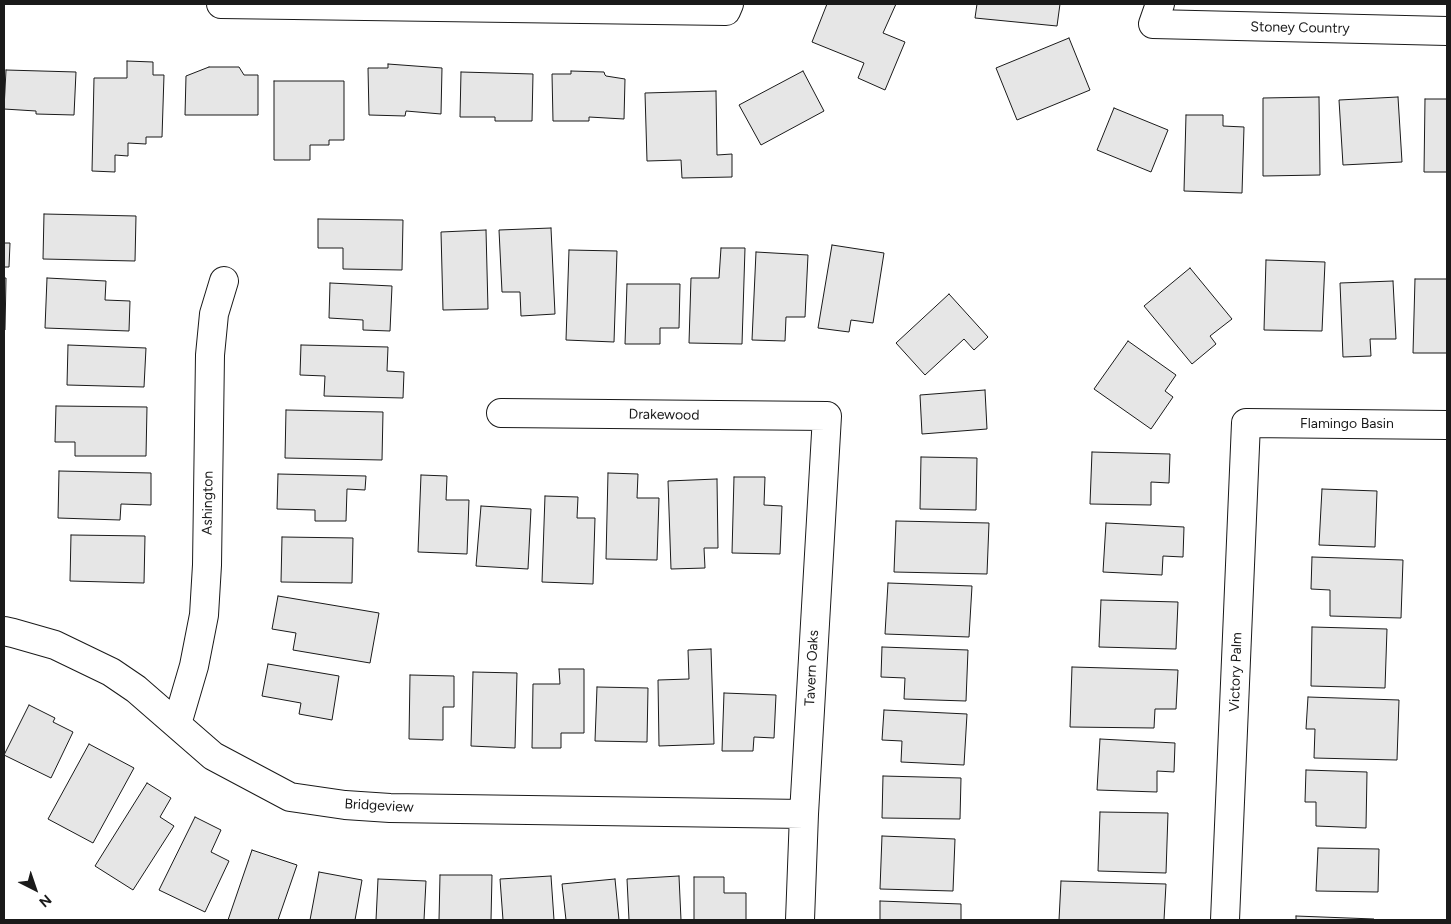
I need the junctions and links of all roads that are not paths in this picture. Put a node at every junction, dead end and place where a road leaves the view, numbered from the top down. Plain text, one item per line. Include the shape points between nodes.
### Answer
1 (221, 4) edge
2 (728, 7) edge
3 (1156, 14) edge
4 (1447, 31) edge
5 (224, 281) dead end
6 (501, 413) dead end
7 (827, 416) joint
8 (1246, 423) joint
9 (1447, 424) edge
10 (4, 631) edge
11 (177, 724) junction
12 (804, 814) junction
13 (800, 920) edge
14 (1225, 920) edge

1 - 2 street
3 - 4 street, Stoney Country
5 - 11 street, Ashington via 214,314 210,355 204,615 194,666
6 - 7 street, Drakewood
7 - 12 street, Tavern Oaks
8 - 9 street, Flamingo Basin
8 - 14 street, Victory Palm
10 - 11 street, Bridgeview via 55,645 111,672
11 - 12 street, Bridgeview via 213,756 290,797 345,805
12 - 13 street, Tavern Oaks

